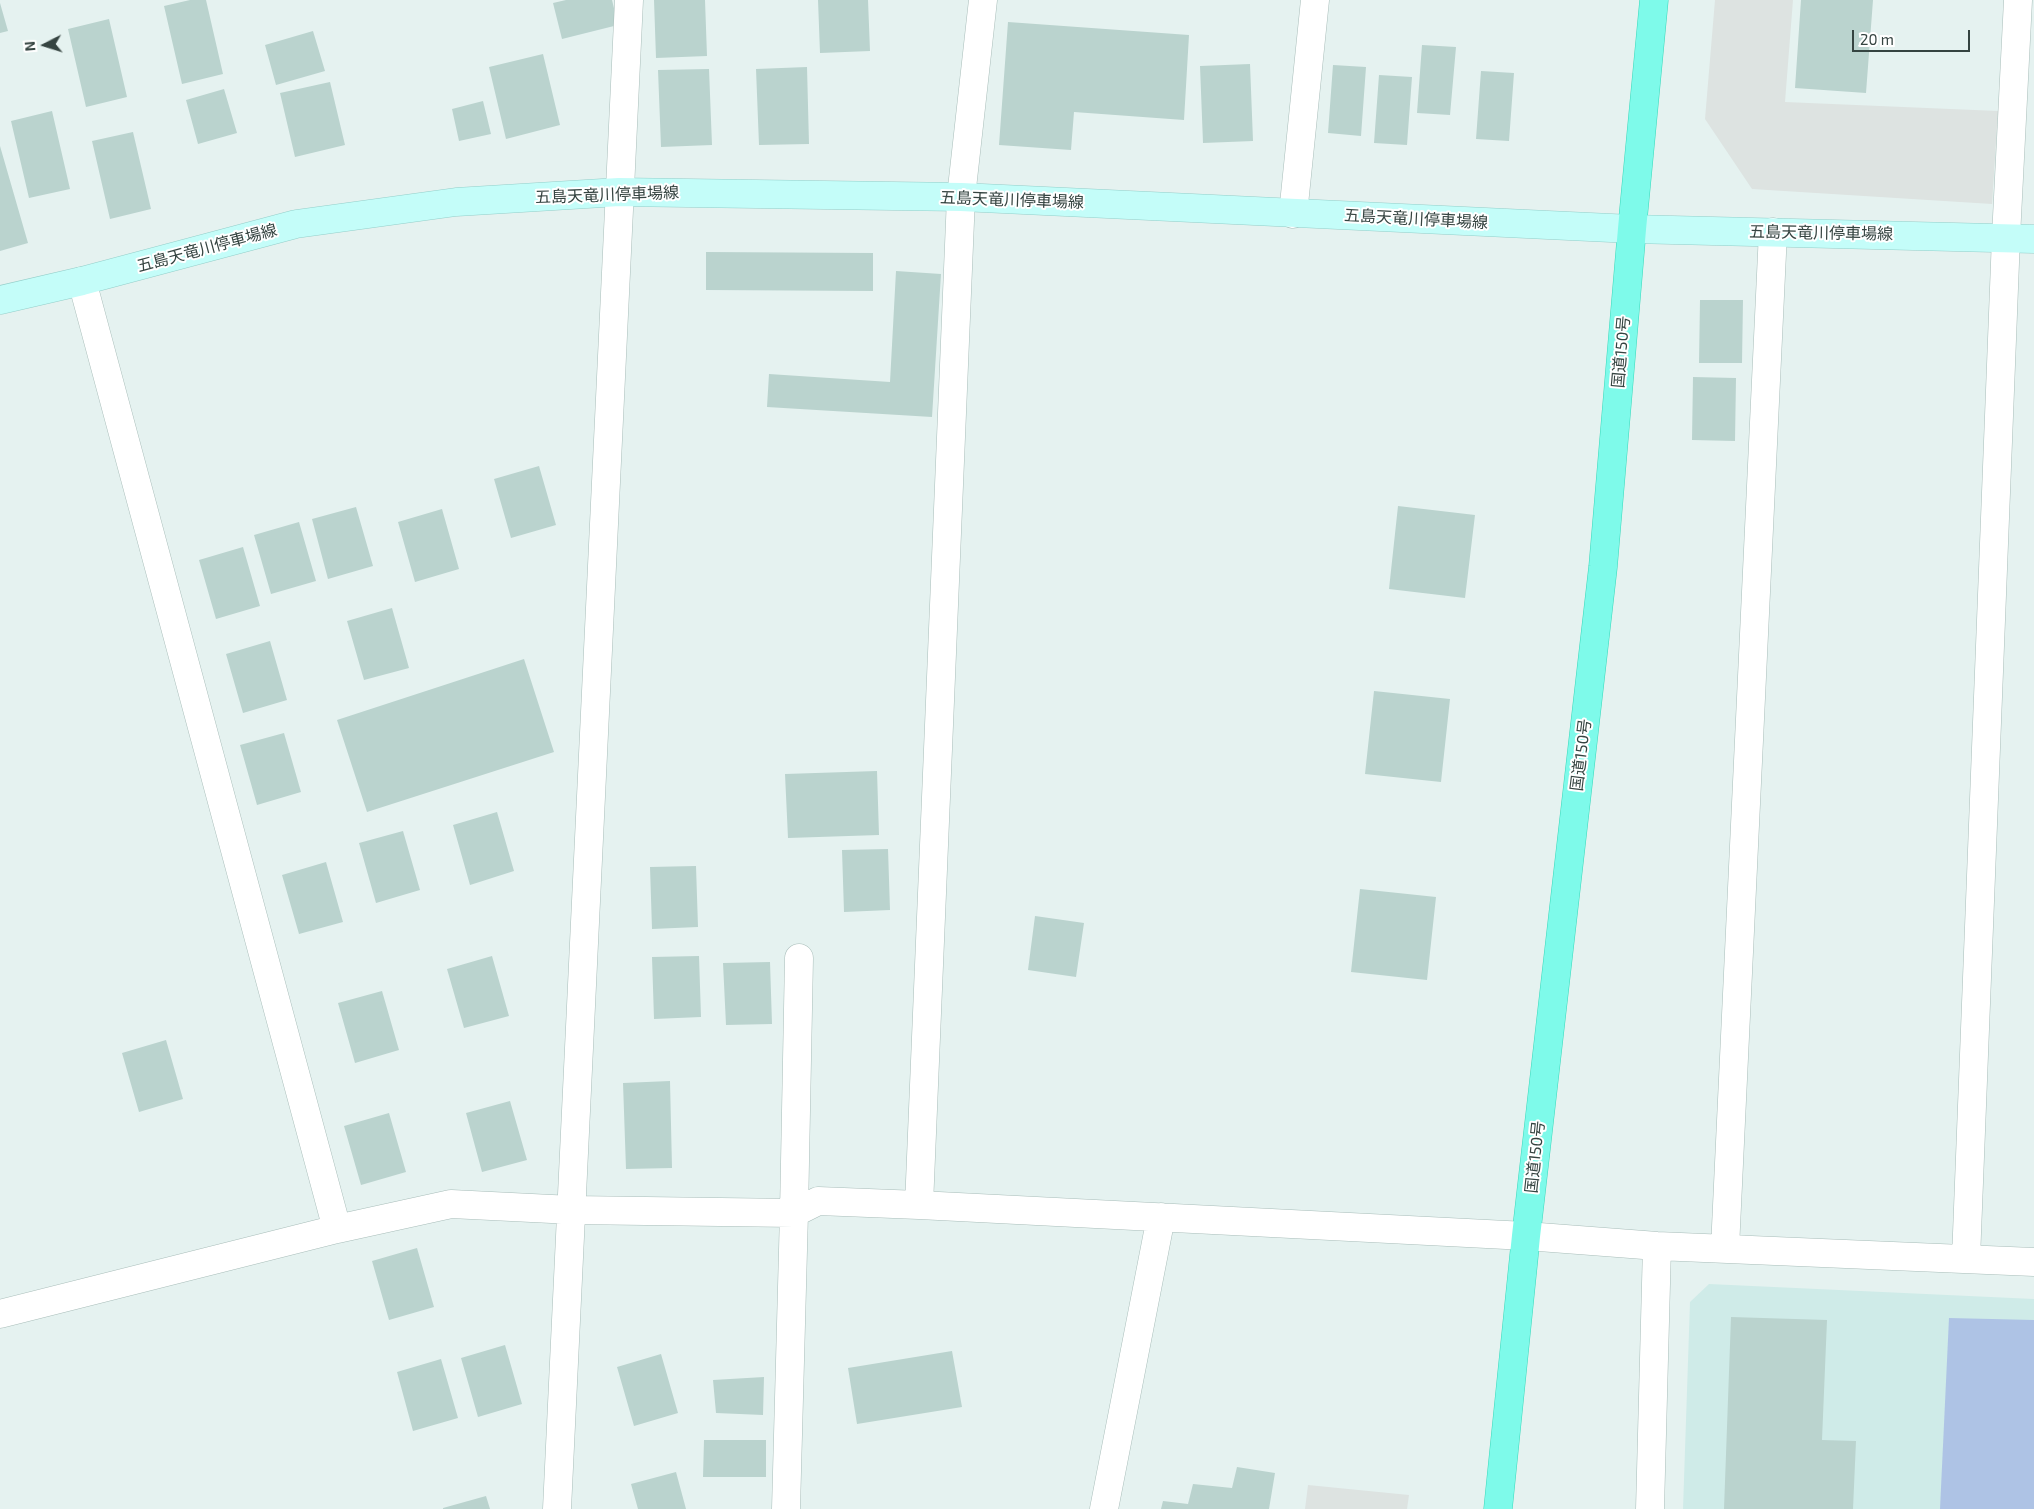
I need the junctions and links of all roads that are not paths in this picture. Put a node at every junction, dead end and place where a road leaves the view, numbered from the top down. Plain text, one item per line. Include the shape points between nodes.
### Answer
1 (629, 0) edge
2 (983, 0) edge
3 (1315, 0) edge
4 (1654, 0) edge
5 (2018, 0) edge
6 (619, 192) junction
7 (961, 197) junction
8 (1293, 214) junction
9 (1632, 229) junction
10 (1773, 232) junction
11 (2006, 237) junction
12 (2034, 238) edge
13 (82, 281) junction
14 (0, 300) edge
15 (799, 958) dead end
16 (919, 1205) junction
17 (572, 1210) junction
18 (794, 1212) junction
19 (1161, 1217) junction
20 (337, 1229) junction
21 (1526, 1236) junction
22 (1657, 1246) junction
23 (1725, 1248) junction
24 (1966, 1259) junction
25 (2034, 1262) edge
26 (0, 1314) edge
27 (556, 1509) edge
28 (786, 1509) edge
29 (1104, 1509) edge
30 (1498, 1509) edge
31 (1650, 1509) edge

1 - 6 street
2 - 7 street
3 - 8 street
4 - 9 highway, 国道150号
5 - 11 street
6 - 7 main road, 五島天竜川停車場線
6 - 13 main road, 五島天竜川停車場線 via 456,202 296,224
6 - 17 street
7 - 8 main road, 五島天竜川停車場線
7 - 16 street
8 - 9 main road, 五島天竜川停車場線
9 - 10 main road, 五島天竜川停車場線
9 - 21 highway, 国道150号 via 1603,567
10 - 11 main road, 五島天竜川停車場線
10 - 23 street
11 - 12 main road, 五島天竜川停車場線
11 - 24 street
13 - 14 main road, 五島天竜川停車場線
13 - 20 street
15 - 18 street
16 - 18 street via 818,1201
16 - 19 street
17 - 18 street
17 - 20 street via 451,1204
17 - 27 street
18 - 28 street
19 - 21 street
19 - 29 street
20 - 26 street
21 - 22 street
21 - 30 highway, 国道150号
22 - 23 street
22 - 31 street
23 - 24 street
24 - 25 street

